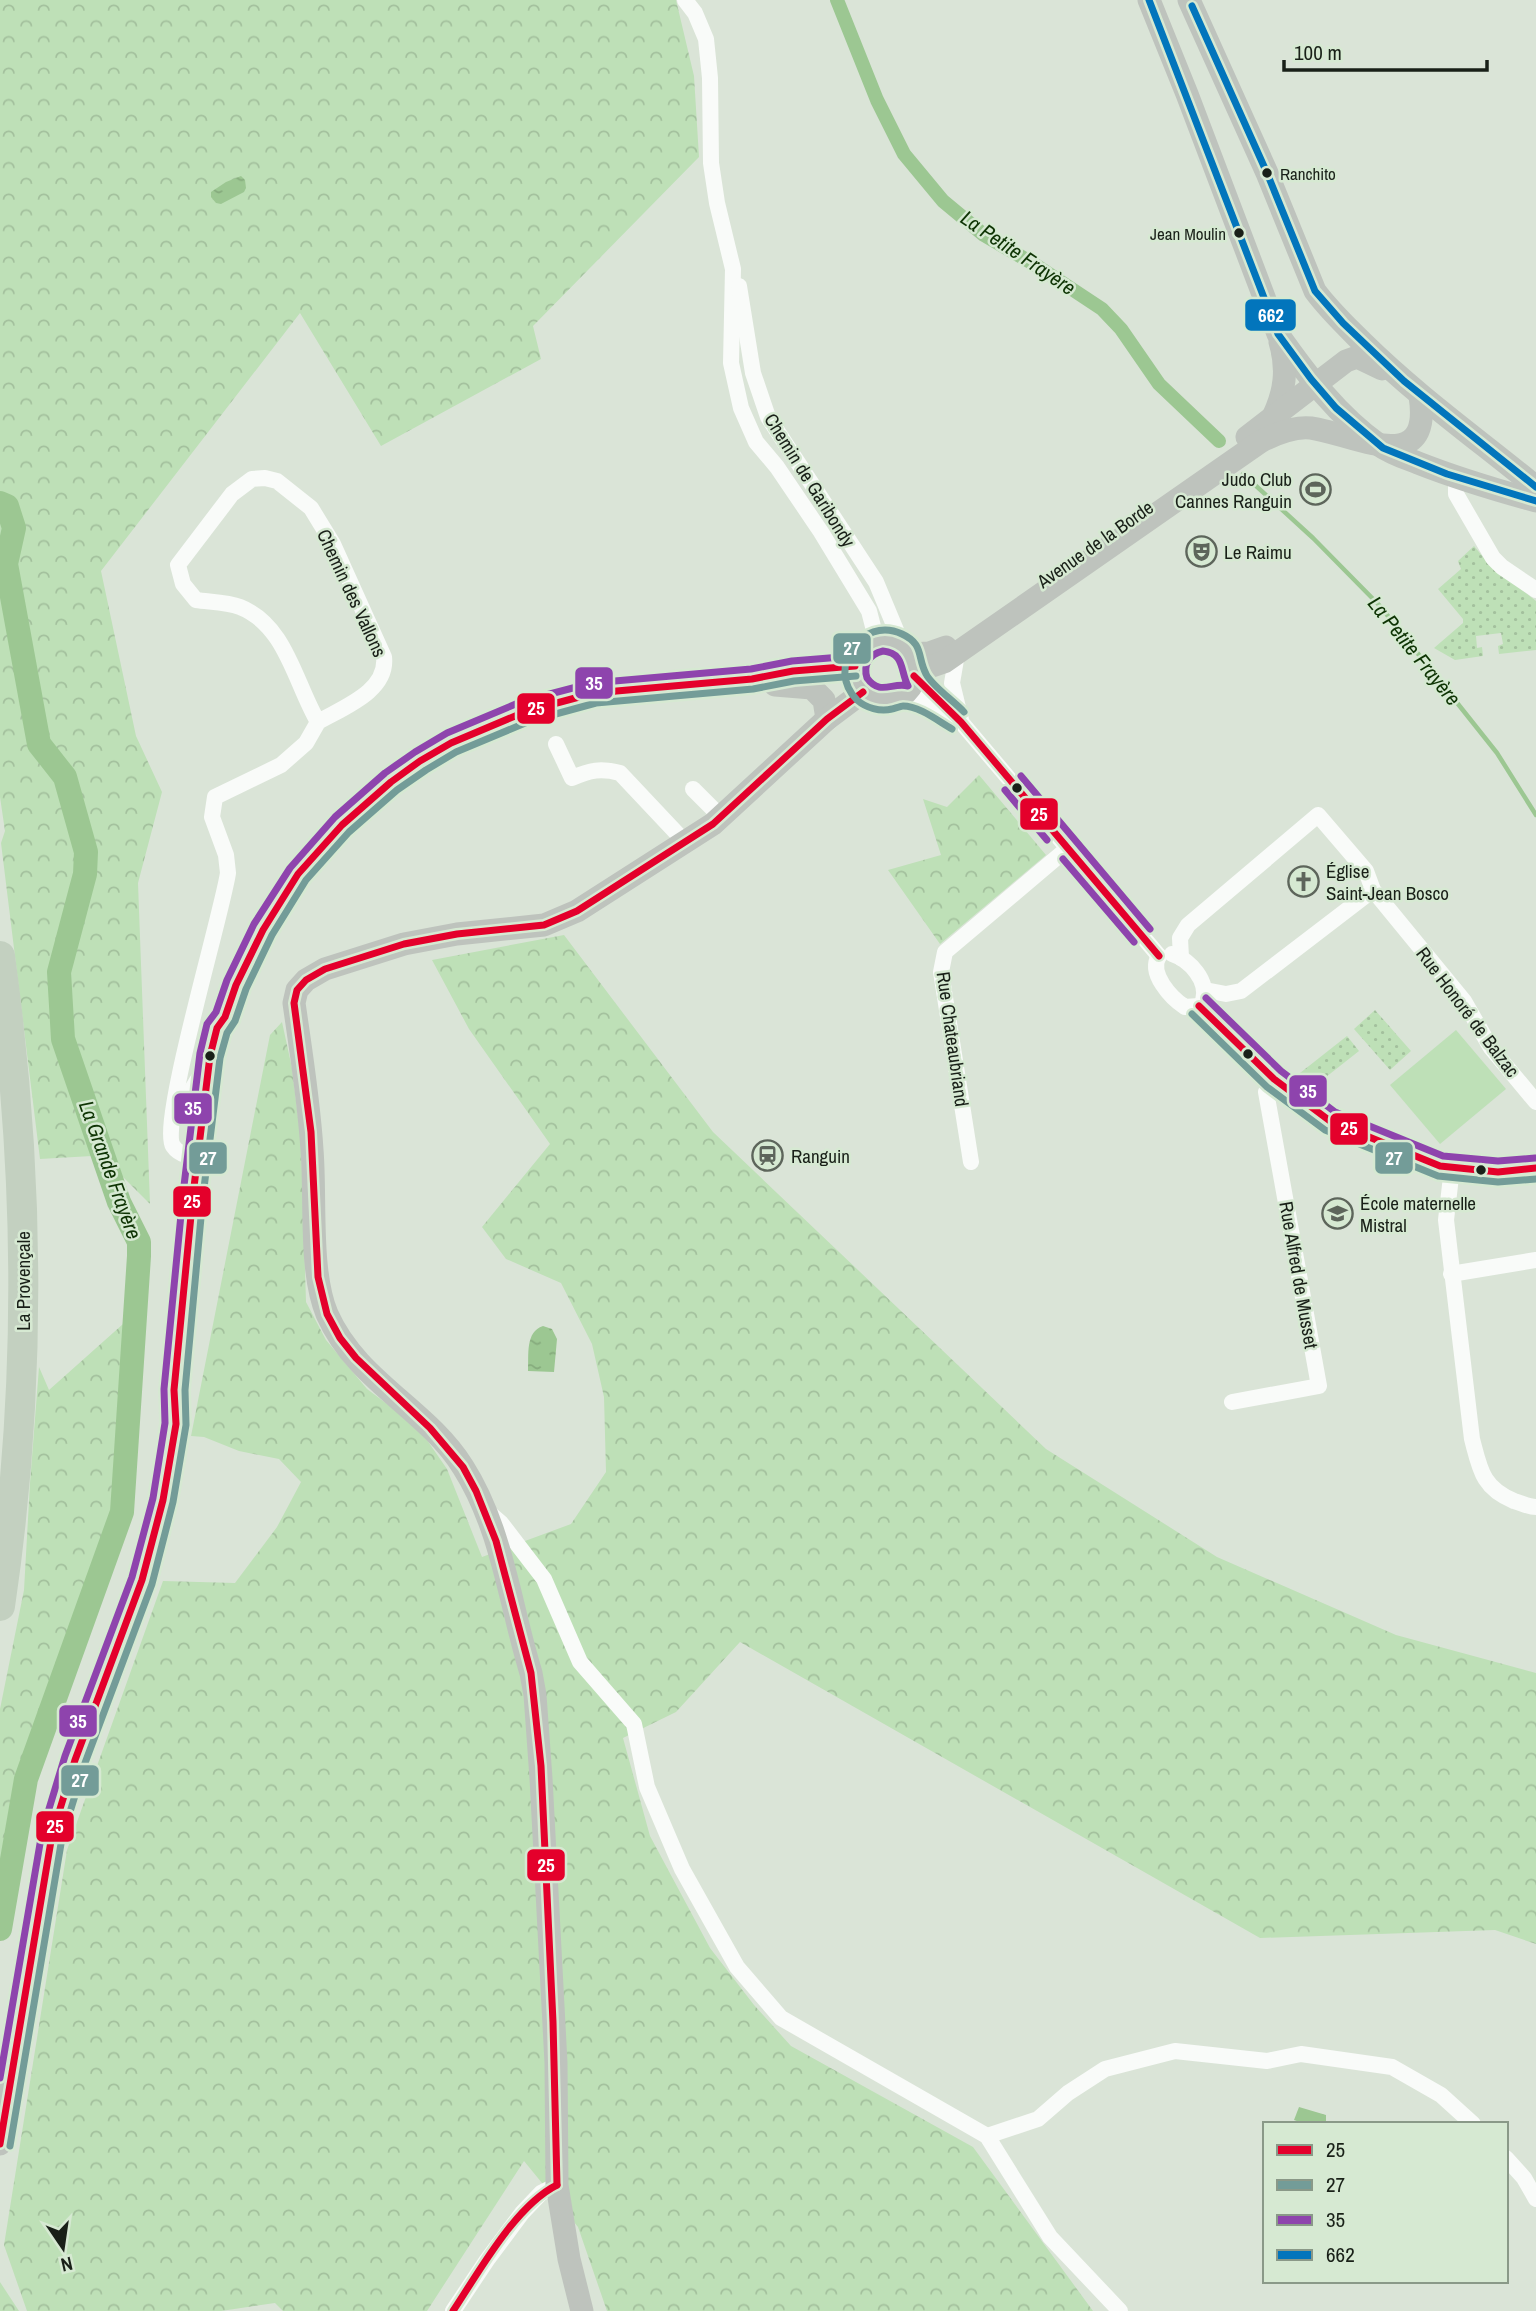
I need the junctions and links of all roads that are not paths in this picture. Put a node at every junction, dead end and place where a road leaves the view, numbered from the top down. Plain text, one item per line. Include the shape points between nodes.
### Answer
1 (685, 0) edge
2 (1149, 0) edge
3 (1189, 0) edge
4 (733, 269) junction
5 (1278, 334) junction
6 (1398, 377) junction
7 (1315, 384) junction
8 (1420, 396) junction
9 (1273, 416) junction
10 (1378, 444) junction
11 (1457, 477) junction
12 (1536, 486) edge
13 (1536, 501) edge
14 (1536, 590) edge
15 (957, 654) junction
16 (902, 664) junction
17 (855, 666) junction
18 (752, 679) junction
19 (863, 692) junction
20 (827, 719) junction
21 (318, 722) junction
22 (961, 722) junction
23 (556, 744) dead end
24 (693, 789) dead end
25 (721, 817) junction
26 (685, 842) junction
27 (1068, 849) junction
28 (1373, 890) junction
29 (0, 956) edge
30 (1159, 956) junction
31 (1181, 958) junction
32 (1205, 990) junction
33 (1199, 1006) junction
34 (225, 1017) junction
35 (183, 1060) junction
36 (203, 1075) junction
37 (1273, 1079) junction
38 (1536, 1102) edge
39 (170, 1128) junction
40 (204, 1158) junction
41 (971, 1162) dead end
42 (1452, 1168) junction
43 (1536, 1168) edge
44 (1536, 1260) edge
45 (1451, 1274) junction
46 (1232, 1402) dead end
47 (1536, 1507) edge
48 (485, 1509) junction
49 (0, 1606) edge
50 (1471, 2122) edge
51 (986, 2136) junction
52 (0, 2144) edge
53 (1508, 2160) edge
54 (557, 2185) junction
55 (1536, 2199) edge
56 (453, 2311) edge
57 (582, 2311) edge
58 (1120, 2311) edge

1 - 4 street, Chemin de Garibondy via 706,39 711,163
2 - 5 street
3 - 6 street via 1315,290
4 - 16 street, Chemin de Garibondy via 753,373 768,417 876,582 896,630
4 - 16 street, Chemin de Garibondy via 731,363 741,408 756,442 821,532
5 - 7 street
5 - 9 street via 1285,375
6 - 7 street, Avenue de la Borde via 1357,357
6 - 8 street
7 - 9 street, Avenue de la Borde
7 - 10 street
8 - 10 street via 1423,416 1414,438 1405,444
8 - 12 street
9 - 16 street, Avenue de la Borde via 945,648
10 - 11 street
10 - 15 street via 1309,428 1275,434
11 - 13 street
11 - 14 street via 1456,494 1493,558
15 - 16 street via 944,662
15 - 22 street via 952,683
16 - 17 street via 862,651
16 - 19 street via 887,701
16 - 22 street via 922,701
17 - 18 street
17 - 19 street
18 - 20 street via 767,685 812,688 824,700
18 - 34 street via 594,693 564,700 495,724 420,761 342,825 298,874 263,930
19 - 20 street
20 - 25 street
21 - 21 street, Chemin des Vallons via 267,623 239,606 196,600 183,584 178,565 232,494 252,479 277,481 311,508 333,544 384,657 386,670 377,684
21 - 35 street, Chemin des Vallons via 306,743 281,765 215,797 212,817 228,873
22 - 27 street
23 - 26 street via 572,778 590,770 620,773
24 - 25 street
25 - 26 street
26 - 48 street via 577,911 544,925 404,944 325,969 297,990 294,1003 312,1151 319,1279 327,1312 345,1347 438,1434 463,1467
27 - 30 street
27 - 41 street, Rue Chateaubriand via 945,953 941,972
28 - 31 street, Rue Honoré de Balzac via 1366,871 1318,815 1188,925 1180,938
28 - 32 street via 1241,991
28 - 38 street, Rue Honoré de Balzac via 1464,1001 1491,1048
29 - 49 highway, La Provençale via 17,1115 25,1271 19,1435
30 - 31 street
30 - 33 street via 1156,968 1167,991 1185,1007
31 - 32 street via 1196,972
32 - 33 street
33 - 37 street
34 - 36 street via 217,1028
34 - 40 street via 226,1040
35 - 36 street via 190,1080
35 - 39 street, Chemin des Vallons
36 - 39 street
36 - 40 street
37 - 42 street via 1330,1121
37 - 46 street, Rue Alfred de Musset via 1266,1092 1319,1386
39 - 40 street via 173,1147 182,1154
40 - 52 street via 185,1390 163,1500 145,1572 52,1835
42 - 43 street via 1498,1172
42 - 45 street via 1446,1220
44 - 45 street
45 - 47 street via 1472,1439 1481,1471 1498,1494
48 - 51 street via 544,1578 580,1662 634,1724 647,1787 682,1869 737,1967 781,2018
48 - 54 street via 535,1695 556,2063
50 - 51 street via 1441,2095 1392,2067 1301,2054 1267,2061 1175,2051 1105,2069 1038,2119
51 - 58 street via 1051,2237
53 - 55 street
54 - 56 street via 541,2193 522,2213
54 - 57 street

